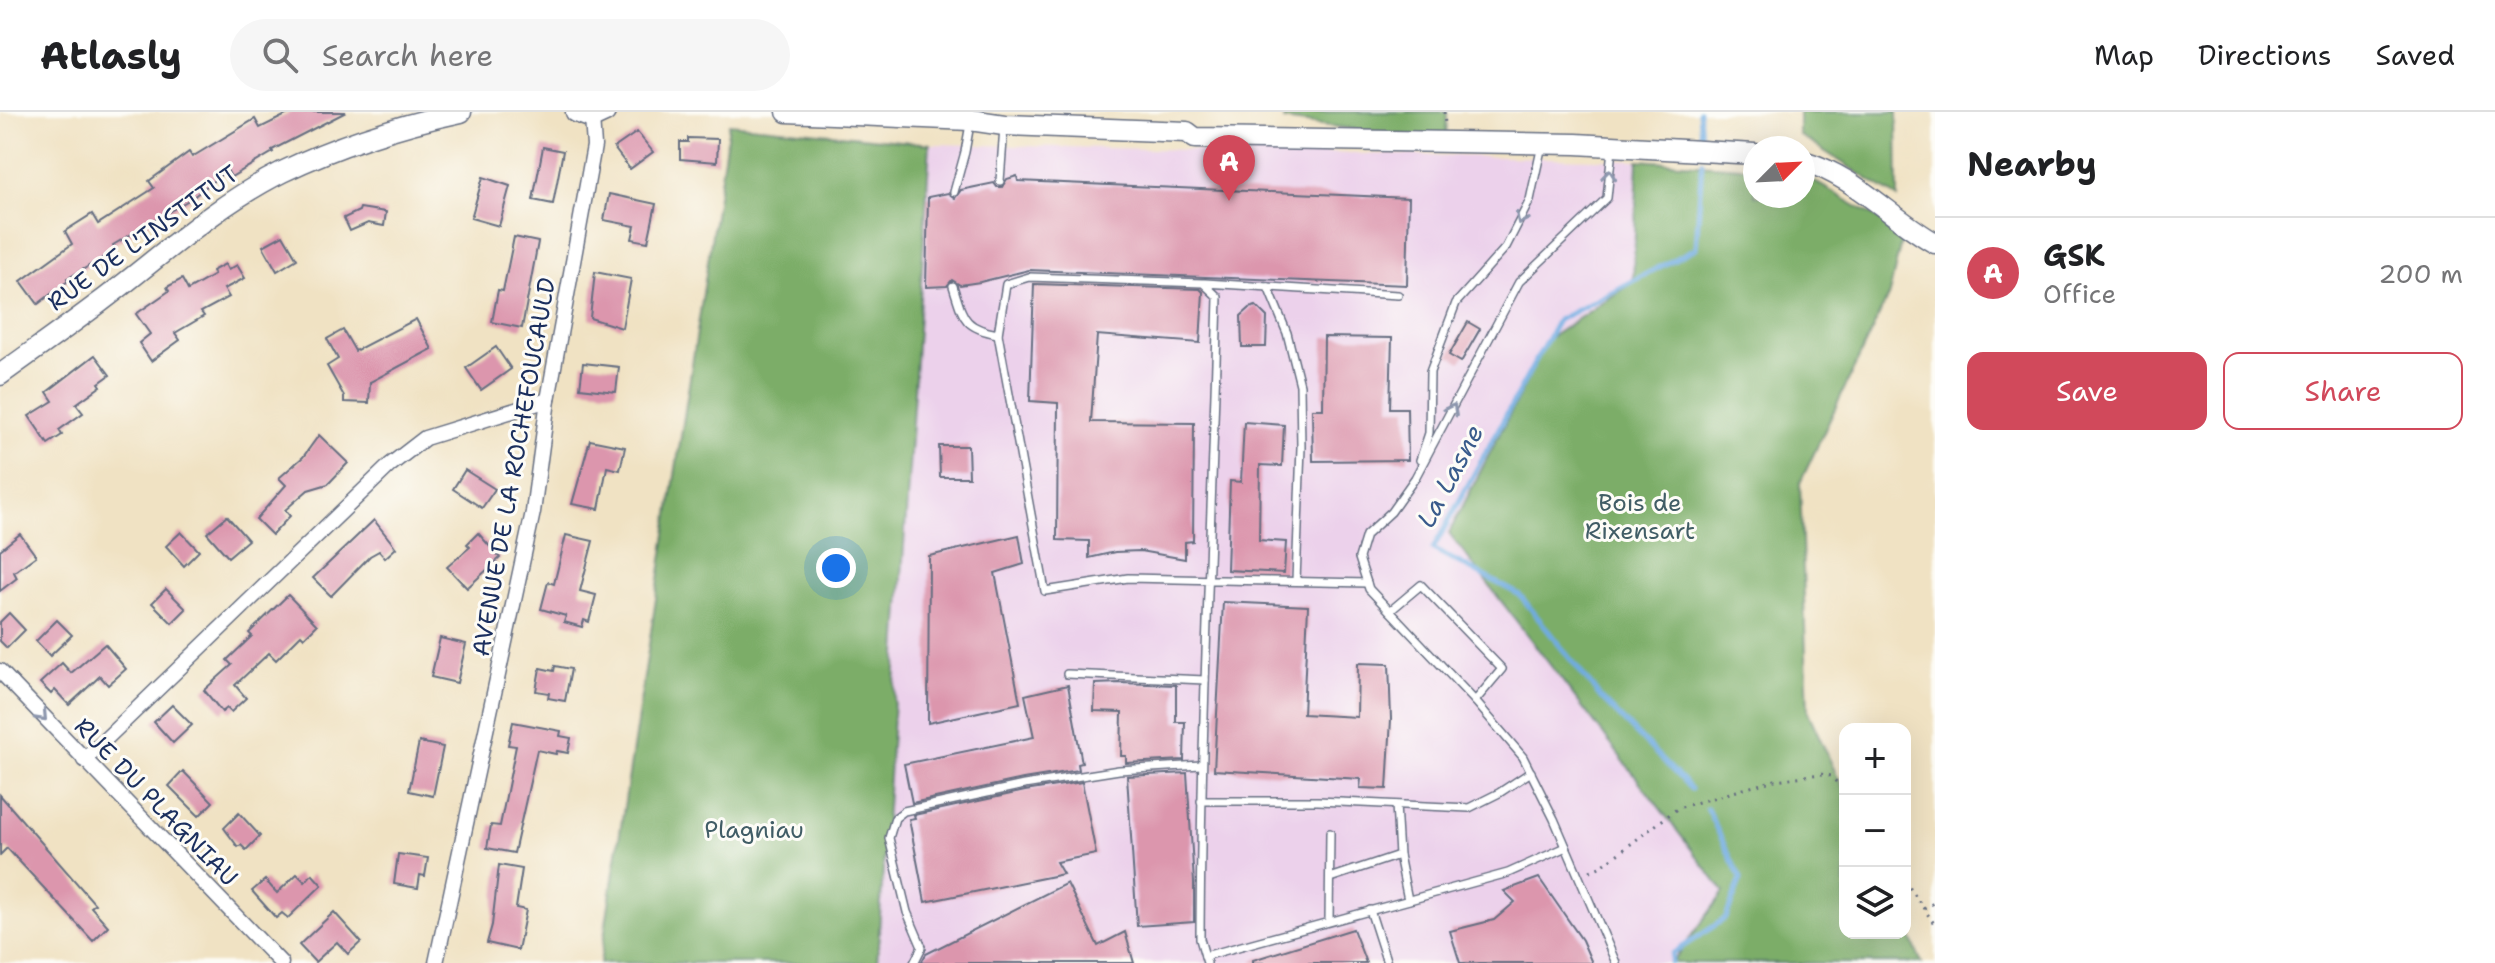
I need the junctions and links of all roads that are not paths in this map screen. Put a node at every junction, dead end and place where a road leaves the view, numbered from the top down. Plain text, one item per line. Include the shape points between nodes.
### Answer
1 (461, 112) edge
2 (787, 112) edge
3 (591, 114) edge
4 (970, 120) junction
5 (1004, 125) junction
6 (1542, 144) junction
7 (1612, 147) junction
8 (1743, 153) edge
9 (1815, 164) edge
10 (1000, 181) dead end
11 (954, 192) dead end
12 (1935, 243) edge
13 (1203, 283) junction
14 (953, 286) dead end
15 (1268, 287) junction
16 (1398, 295) dead end
17 (998, 334) junction
18 (0, 375) edge
19 (548, 400) junction
20 (1415, 478) junction
21 (1210, 579) junction
22 (1296, 581) junction
23 (1367, 583) junction
24 (1390, 611) junction
25 (0, 671) edge
26 (1067, 674) dead end
27 (1205, 680) junction
28 (1475, 701) junction
29 (84, 760) junction
30 (1201, 765) junction
31 (1531, 772) junction
32 (1201, 801) junction
33 (1396, 805) junction
34 (1330, 833) dead end
35 (1566, 847) junction
36 (1399, 855) junction
37 (1330, 878) junction
38 (1408, 900) junction
39 (1370, 910) junction
40 (1329, 921) junction
41 (1206, 960) edge
42 (281, 963) edge
43 (436, 963) edge
44 (914, 963) edge
45 (1387, 963) edge
46 (1616, 963) edge

1 - 18 street, RUE DE L'INSTITUT via 349,144 269,179 211,215
2 - 4 street
3 - 19 street, AVENUE DE LA ROCHEFOUCAULD via 594,146
4 - 5 street
4 - 11 lane
5 - 6 street via 1116,127 1187,132 1195,138
5 - 10 lane
6 - 7 street
6 -> 20 lane via 1530,200 1506,247 1456,303 1430,372 1429,433
7 - 8 street
20 -> 7 lane via 1519,282 1607,198
9 - 12 street via 1858,186
13 - 15 lane
13 - 17 lane via 1029,277 1005,281
13 - 21 lane via 1218,297
14 - 17 lane via 964,321
15 - 16 lane
15 - 22 lane via 1300,385
17 - 21 lane via 1045,591 1128,578
19 - 29 street via 425,438 390,465
19 - 43 street, AVENUE DE LA ROCHEFOUCAULD via 531,525
20 - 23 lane via 1366,535 1359,558
21 - 22 lane
21 - 27 lane
22 - 23 lane
23 - 24 lane
24 - 28 lane
24 - 28 lane via 1421,585 1502,669
25 -> 29 street, RUE DU PLAGNIAU
26 - 27 lane
27 - 30 lane
28 - 31 lane
29 - 42 street, RUE DU PLAGNIAU
30 - 32 lane
30 - 44 lane via 1119,770 904,811 895,818 889,838 907,912 922,947
31 - 33 lane via 1469,808
31 - 35 lane
32 - 33 lane
32 - 41 lane via 1200,939
33 - 36 lane
34 - 37 lane
35 - 38 lane via 1508,873
35 - 46 lane
36 - 37 lane
36 - 38 lane
37 - 40 lane
38 - 39 lane
39 - 40 lane
39 - 45 lane
40 - 41 lane

